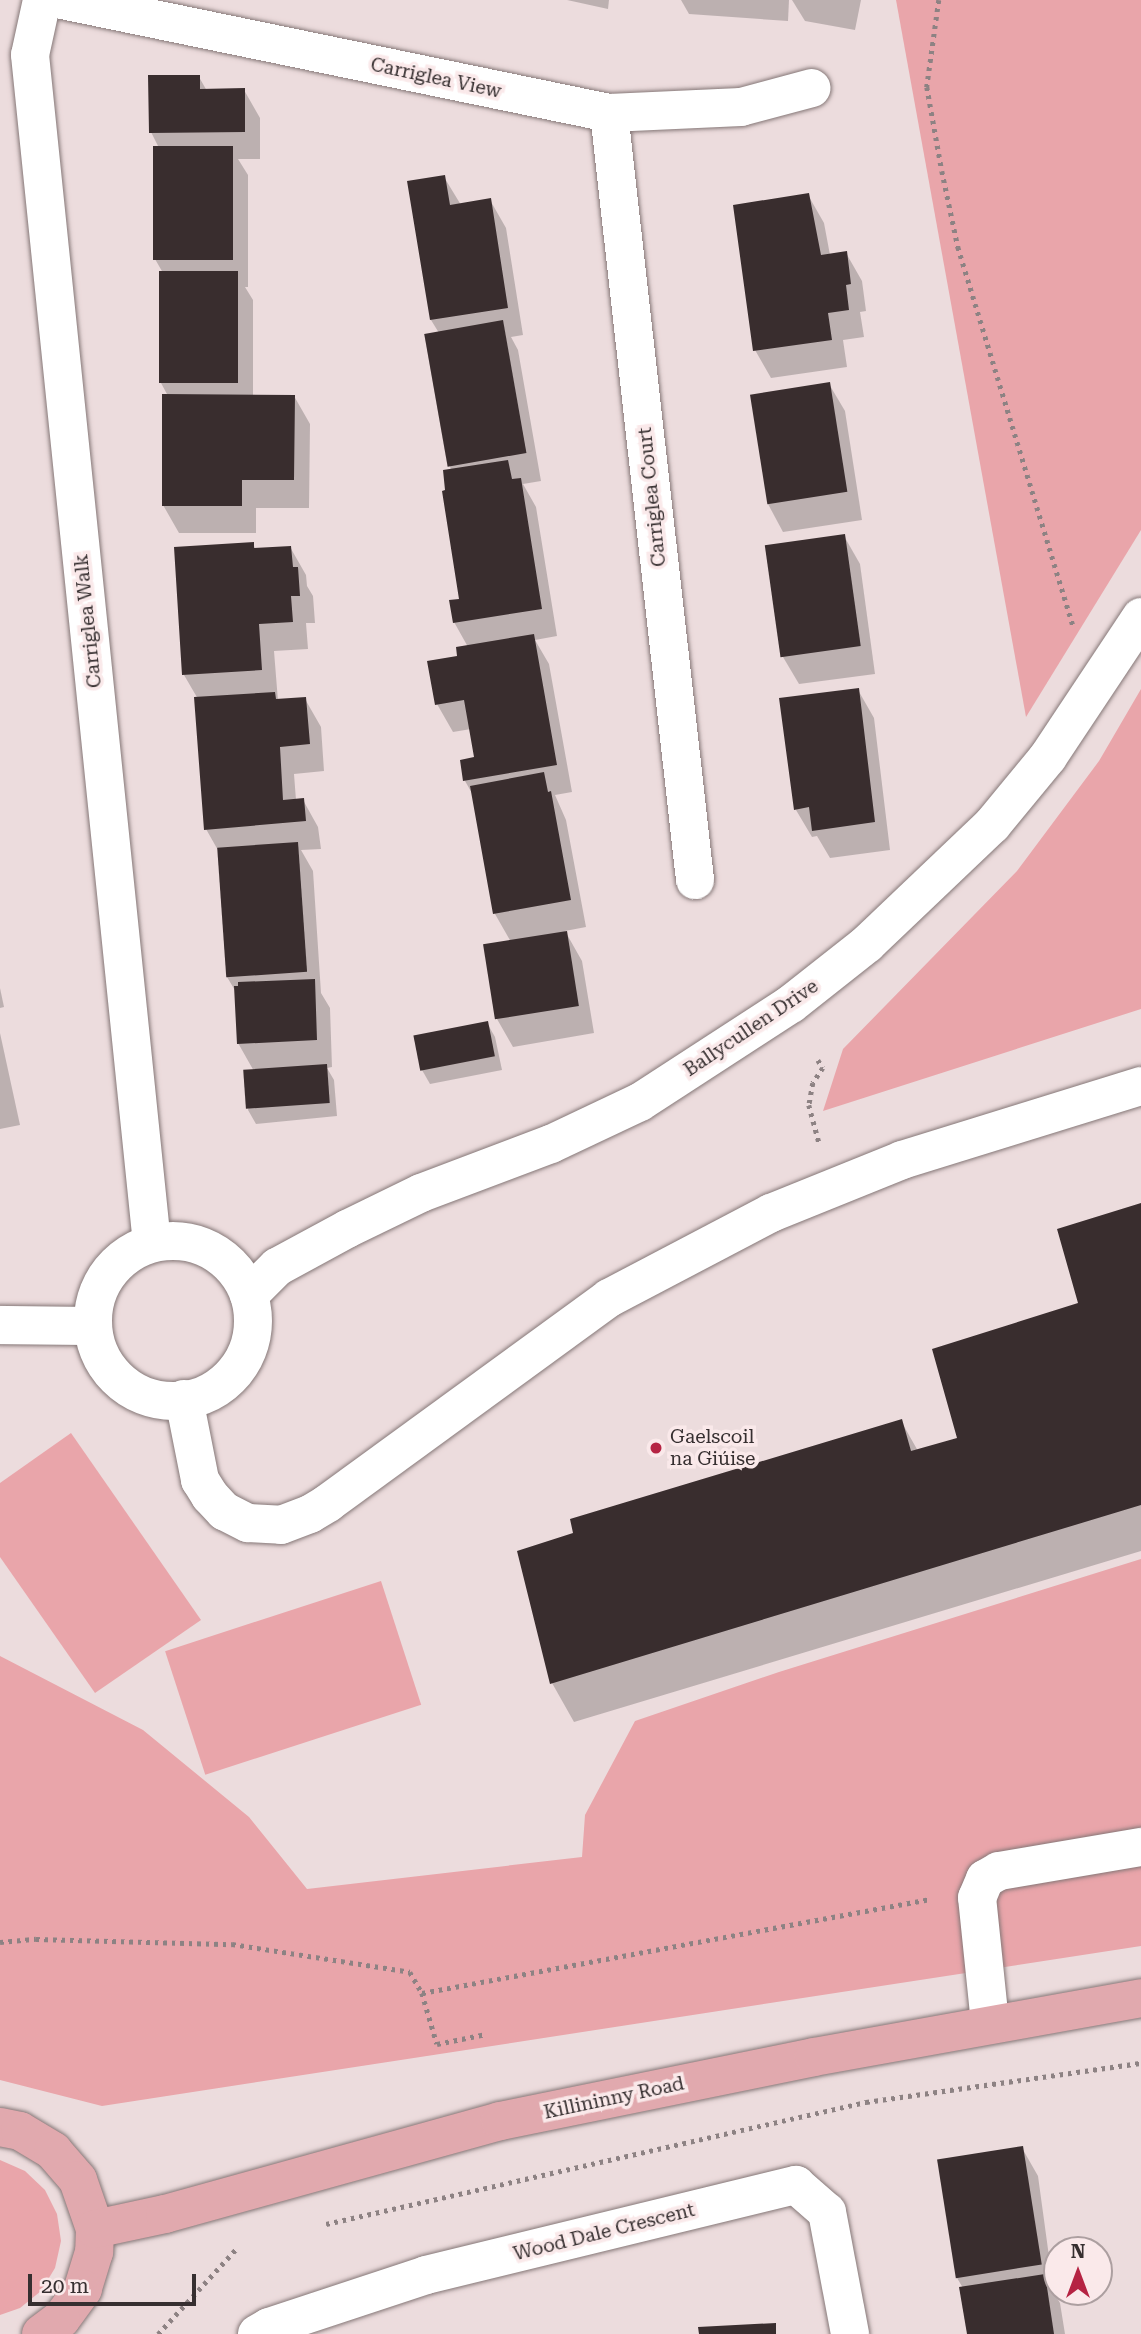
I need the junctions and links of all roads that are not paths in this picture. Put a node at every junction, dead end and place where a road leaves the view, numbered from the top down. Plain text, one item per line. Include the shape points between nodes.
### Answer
1 (42, 0) edge
2 (62, 0) edge
3 (812, 88) dead end
4 (609, 113) junction
5 (1141, 617) edge
6 (695, 880) dead end
7 (1141, 1086) edge
8 (152, 1243) junction
9 (249, 1295) junction
10 (0, 1325) edge
11 (93, 1326) junction
12 (184, 1399) junction
13 (1141, 1847) edge
14 (1141, 1998) edge
15 (990, 2023) junction
16 (0, 2127) edge
17 (95, 2229) junction
18 (41, 2334) edge
19 (257, 2334) edge
20 (849, 2334) edge

1 - 8 street, Carriglea Walk via 30,55
2 - 4 street, Carriglea View
3 - 4 street, Carriglea View via 741,107
4 - 6 street, Carriglea Court
5 - 9 street, Ballycullen Drive via 1048,757 992,825 867,944 791,1004 640,1102 346,1229 277,1267
7 - 12 street via 902,1160 771,1213 609,1298 328,1503 281,1525 248,1523 224,1511 210,1496 200,1480
8 - 9 street via 199,1245 221,1256 238,1273
8 - 11 street via 127,1255 107,1274 96,1299
9 - 12 street via 250,1345 238,1368 220,1386
10 - 11 street
11 - 12 street via 98,1350 110,1371 128,1387 149,1397
13 - 15 street via 999,1871 985,1879 977,1898
14 - 15 main road, Killininny Road
15 - 17 main road, Killininny Road via 500,2121 165,2214
16 - 17 main road via 20,2131 53,2151 78,2180
17 - 18 main road via 94,2252 83,2288 61,2319
19 - 20 street, Wood Dale Crescent via 426,2275 796,2185 827,2212

